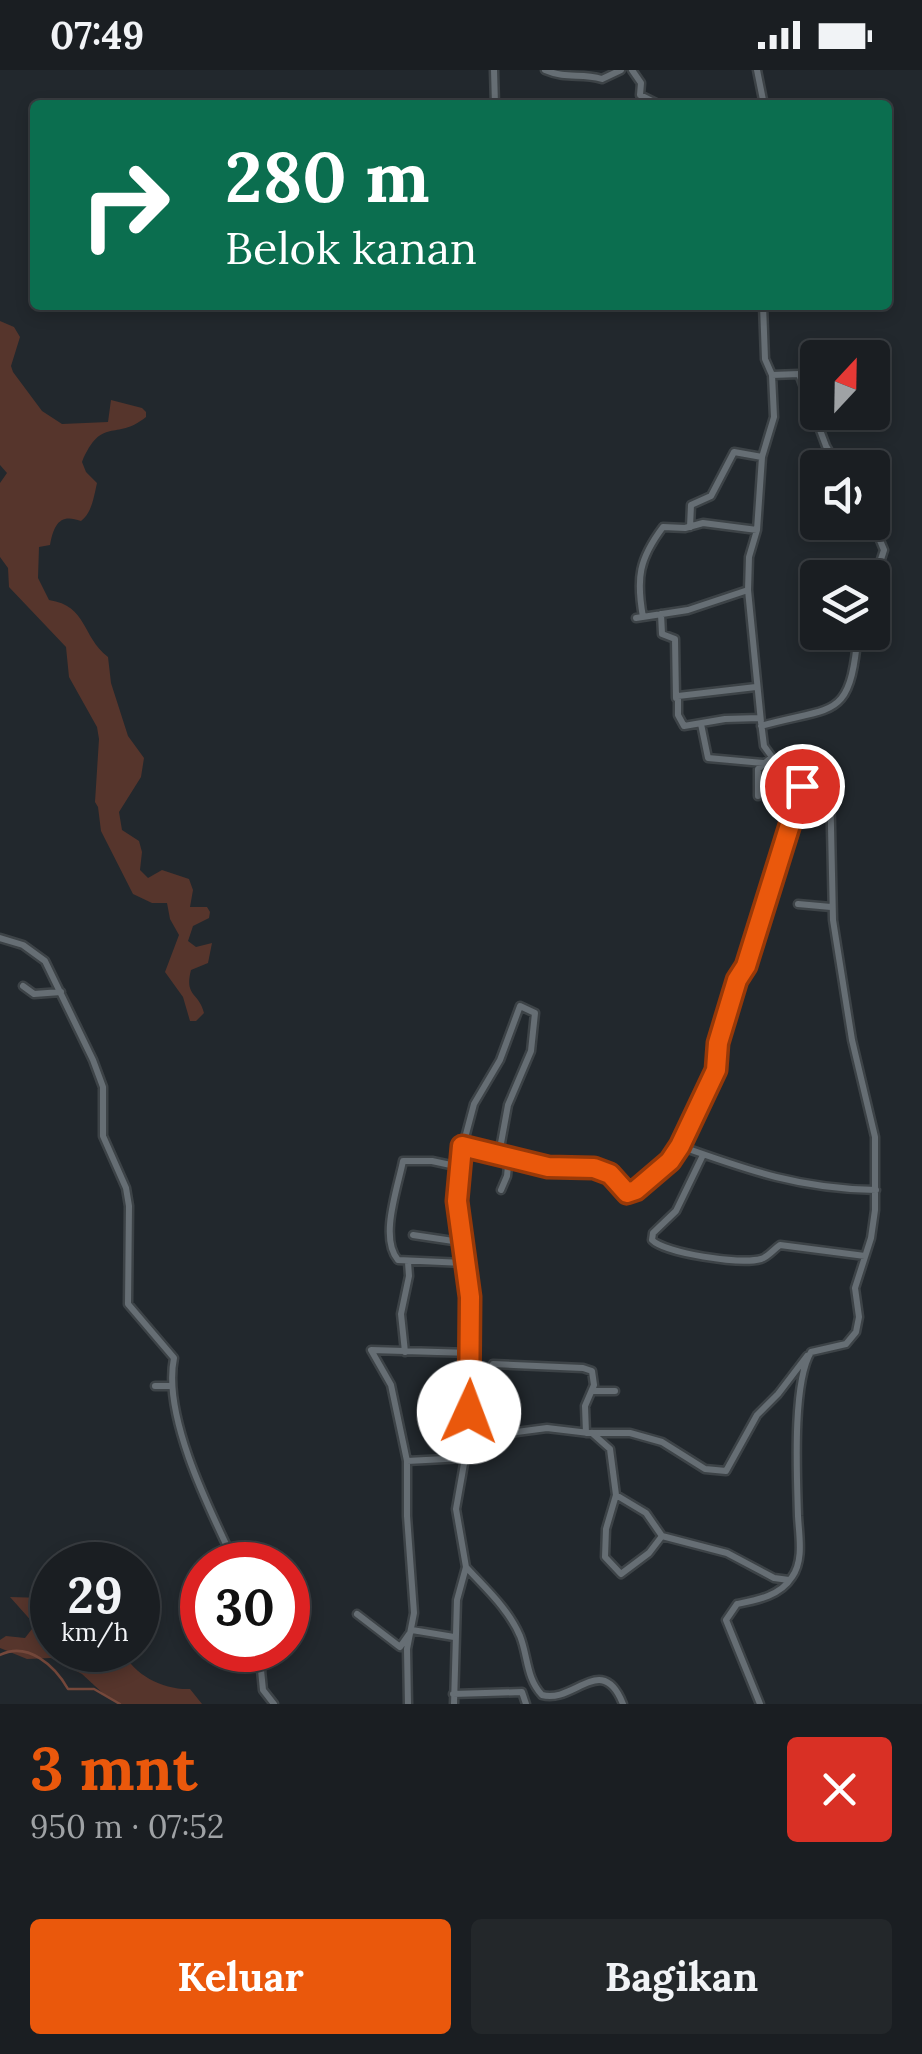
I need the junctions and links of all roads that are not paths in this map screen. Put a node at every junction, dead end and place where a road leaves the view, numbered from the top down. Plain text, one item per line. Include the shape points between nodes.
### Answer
1 (494, 70) edge
2 (545, 70) edge
3 (621, 70) edge
4 (632, 70) edge
5 (757, 70) edge
6 (495, 100) edge
7 (649, 100) edge
8 (763, 100) edge
9 (764, 310) edge
10 (772, 375) junction
11 (828, 450) edge
12 (762, 457) junction
13 (690, 527) junction
14 (756, 530) junction
15 (748, 590) junction
16 (661, 614) junction
17 (856, 650) edge
18 (756, 687) junction
19 (676, 698) junction
20 (761, 722) junction
21 (702, 724) junction
22 (772, 757) junction
23 (763, 763) junction
24 (807, 771) junction
25 (758, 796) dead end
26 (798, 904) dead end
27 (831, 906) junction
28 (0, 938) edge
29 (24, 986) dead end
30 (62, 992) junction
31 (462, 1146) junction
32 (680, 1146) junction
33 (500, 1154) junction
34 (703, 1155) junction
35 (508, 1156) junction
36 (460, 1166) junction
37 (501, 1190) dead end
38 (876, 1190) junction
39 (414, 1235) dead end
40 (460, 1242) junction
41 (865, 1256) junction
42 (408, 1262) junction
43 (464, 1264) junction
44 (405, 1352) junction
45 (471, 1353) junction
46 (808, 1356) junction
47 (155, 1386) dead end
48 (171, 1386) junction
49 (593, 1391) junction
50 (615, 1391) dead end
51 (471, 1424) junction
52 (512, 1432) junction
53 (589, 1433) junction
54 (464, 1458) junction
55 (408, 1462) junction
56 (616, 1496) junction
57 (662, 1536) junction
58 (226, 1542) edge
59 (466, 1567) junction
60 (791, 1580) junction
61 (356, 1614) dead end
62 (412, 1630) junction
63 (454, 1637) junction
64 (262, 1672) edge
65 (453, 1694) junction
66 (543, 1700) edge
67 (274, 1704) edge
68 (408, 1704) edge
69 (454, 1704) edge
70 (526, 1704) edge
71 (623, 1704) edge
72 (760, 1704) edge

1 - 6 street
2 - 3 street via 602,79
4 - 7 street via 640,96
5 - 8 street
9 - 10 street
10 - 11 street via 798,374
10 - 12 street via 774,417
12 - 13 street via 734,452 711,496 691,505
12 - 14 street
13 - 14 street
13 - 16 street via 662,527 641,561 639,618
14 - 15 street
15 - 16 street
15 - 18 street
16 - 19 street via 662,634 675,639
17 - 20 street via 854,676 835,706
18 - 19 street
18 - 20 street
19 - 21 street via 682,725
20 - 21 street via 725,718
20 - 22 street
21 - 23 street via 708,758
22 - 23 street
22 - 24 street
23 - 25 street
24 - 27 street via 830,780
24 - 32 street via 737,980 716,1070
26 - 27 street
27 - 38 street via 875,1137
28 - 30 street via 35,952
29 - 30 street via 34,994
30 - 48 street via 102,1087 103,1136 126,1188 128,1304 174,1358
31 - 33 street
31 - 33 street via 474,1104 520,1006 527,1007 536,1018 531,1051 508,1105
31 - 36 street
32 - 34 street
32 - 35 street via 627,1193 594,1168 548,1167
33 - 35 street
34 - 38 street via 822,1189
34 - 41 street via 676,1211 653,1232 661,1247 756,1259 782,1245
35 - 37 street
36 - 40 street
36 - 42 street via 404,1162 390,1233 393,1254
38 - 41 street
39 - 40 street
40 - 43 street
41 - 46 street via 855,1288 856,1332 846,1344
42 - 43 street
42 - 44 street via 401,1314
43 - 45 street
44 - 45 street
44 - 55 street via 371,1350 391,1385
45 - 51 street
46 - 53 street via 750,1425 726,1471 705,1469 642,1435
46 - 60 street via 797,1447 799,1555
47 - 48 street
48 - 58 street via 185,1447
49 - 50 street
49 - 52 street via 594,1376 583,1368 493,1364 498,1392 508,1399
49 - 53 street via 584,1406
51 - 52 street
51 - 54 street
52 - 53 street
53 - 56 street via 610,1449
54 - 55 street
54 - 59 street via 456,1508
55 - 62 street
56 - 57 street via 646,1513
56 - 57 street via 605,1557 621,1574
57 - 60 street
59 - 63 street
59 - 66 street via 515,1625
60 - 72 street via 766,1597 732,1607 726,1620
61 - 62 street via 400,1647
62 - 63 street
62 - 68 street
63 - 65 street
64 - 67 street
65 - 69 street
65 - 70 street via 522,1692
66 - 71 street via 600,1680 616,1688

